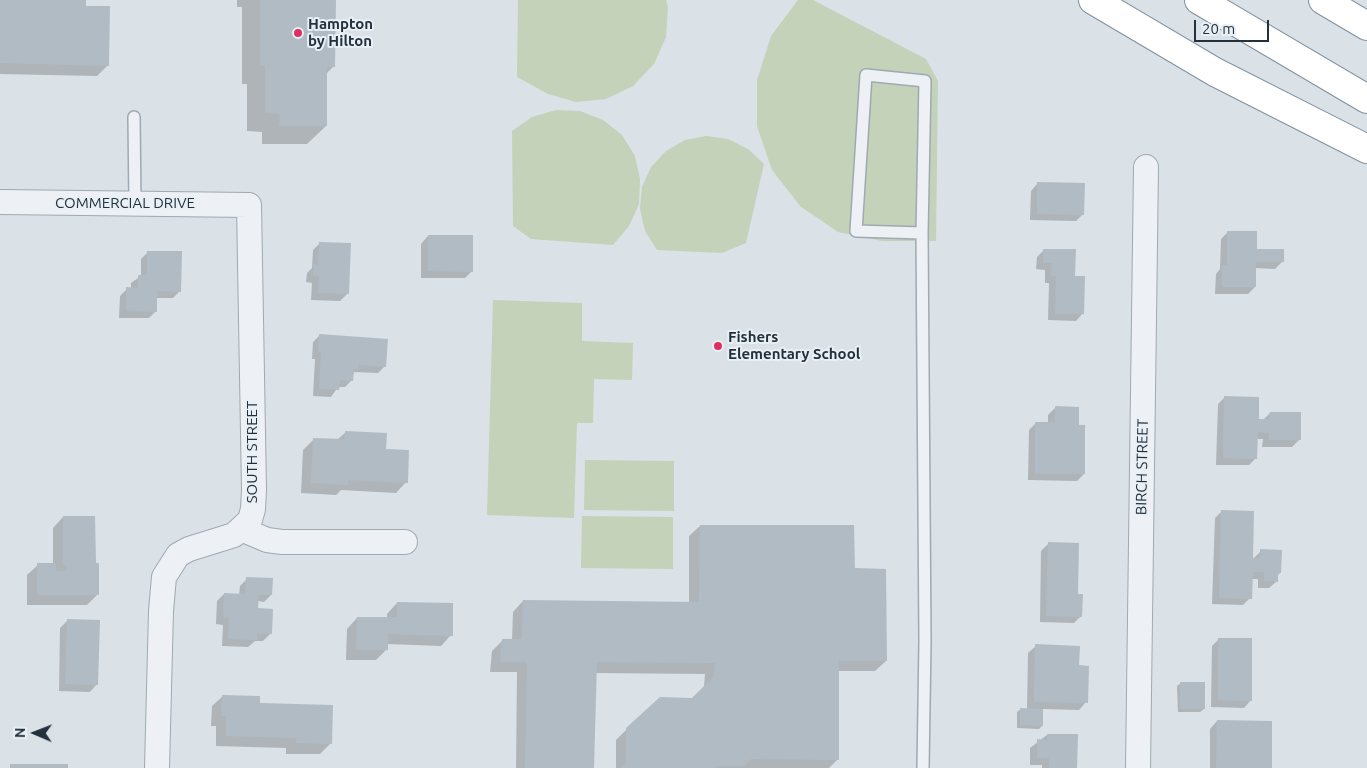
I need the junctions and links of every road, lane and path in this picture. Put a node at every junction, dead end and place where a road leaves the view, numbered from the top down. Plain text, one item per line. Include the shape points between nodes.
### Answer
1 (1093, 0) edge
2 (1199, 0) edge
3 (1323, 0) edge
4 (1367, 26) edge
5 (1367, 99) edge
6 (134, 117) dead end
7 (1367, 149) edge
8 (1146, 166) dead end
9 (0, 202) edge
10 (135, 204) junction
11 (249, 204) joint
12 (922, 233) junction
13 (241, 529) junction
14 (405, 542) dead end
15 (157, 768) edge
16 (924, 768) edge
17 (1138, 768) edge

1 - 7 highway via 1215,72
2 - 5 highway
3 - 4 highway
6 - 10 lane
8 - 17 street, BIRCH STREET
9 - 10 street, COMMERCIAL DRIVE
10 - 11 street, COMMERCIAL DRIVE
11 - 13 street, SOUTH STREET via 254,490 250,520
12 - 12 lane via 925,81 866,75 856,231
12 - 16 lane
13 - 14 street via 267,540 282,542
13 - 15 street via 223,540 178,555 164,577

